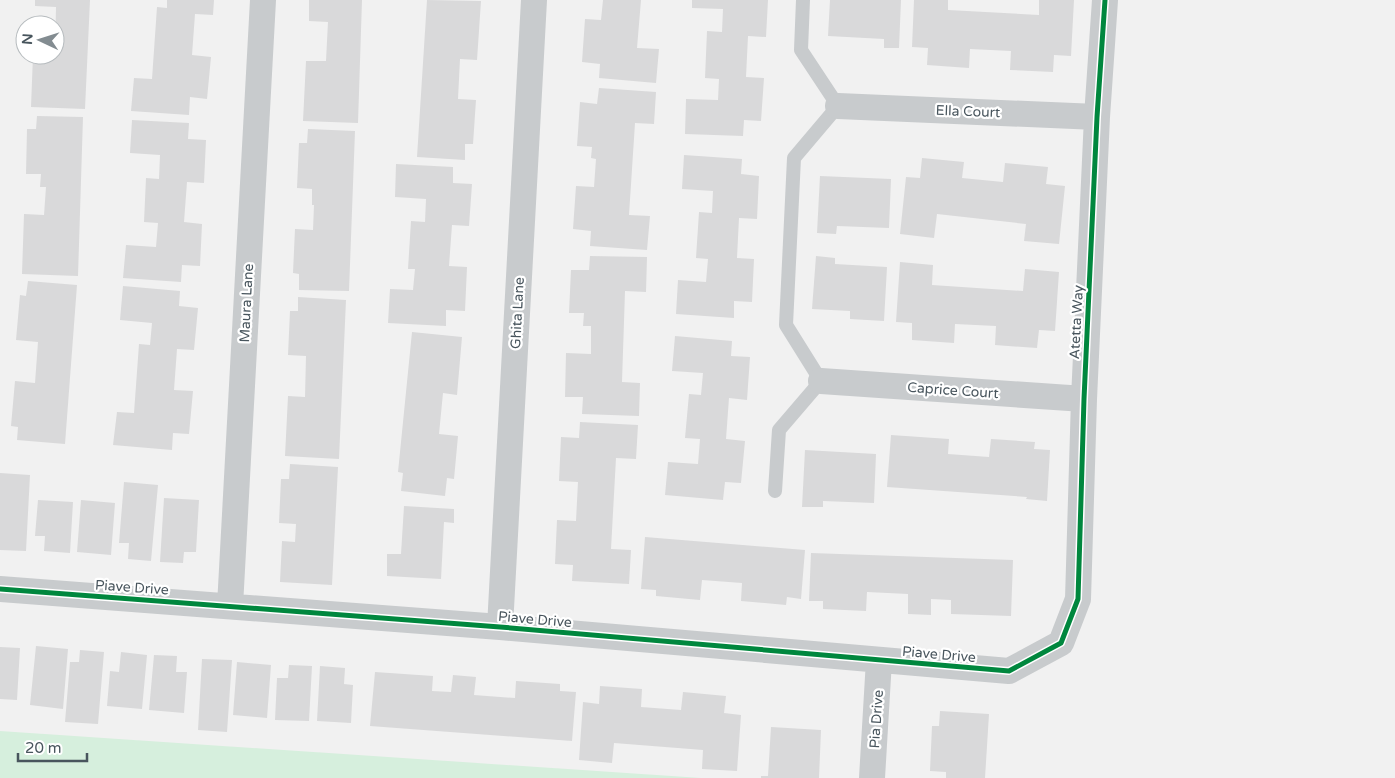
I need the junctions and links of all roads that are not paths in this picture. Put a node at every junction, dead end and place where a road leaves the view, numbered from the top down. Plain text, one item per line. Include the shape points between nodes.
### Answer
1 (262, 0) edge
2 (534, 0) edge
3 (804, 0) edge
4 (1105, 0) edge
5 (838, 106) junction
6 (1097, 117) junction
7 (822, 381) junction
8 (1084, 399) junction
9 (775, 491) dead end
10 (0, 589) edge
11 (230, 606) junction
12 (500, 627) junction
13 (1062, 642) joint
14 (879, 660) junction
15 (872, 778) edge

1 - 11 street, Maura Lane
2 - 12 street, Ghita Lane
3 - 5 lane via 801,50
4 - 6 street, Atetta Way
5 - 6 street, Ella Court
5 - 7 lane via 794,158 786,325
6 - 8 street, Atetta Way
7 - 8 street, Caprice Court
7 - 9 lane via 780,430
8 - 13 street, Atetta Way via 1078,599
10 - 11 street, Piave Drive
11 - 12 street, Piave Drive
12 - 14 street, Piave Drive
13 - 14 street, Piave Drive via 1009,671
14 - 15 street, Pia Drive

